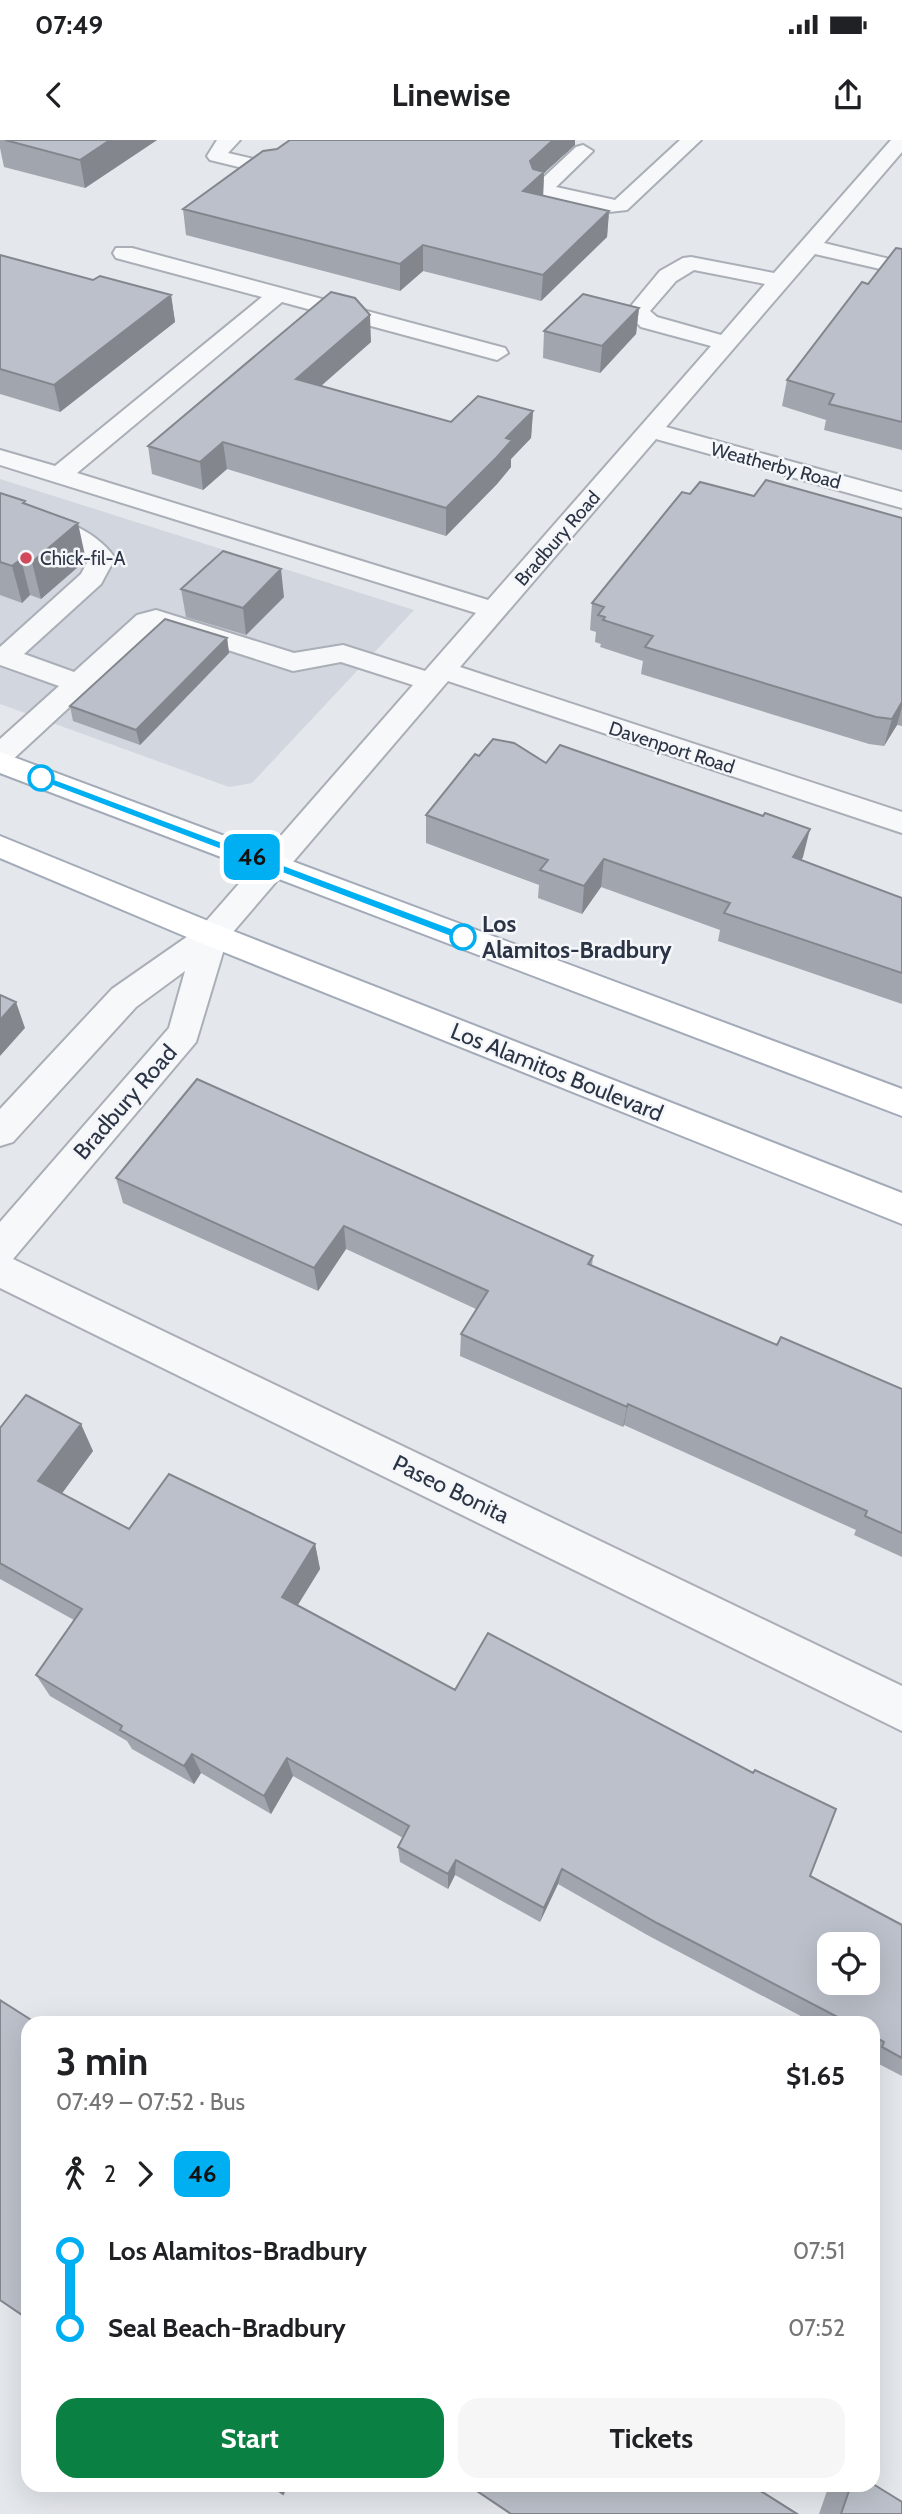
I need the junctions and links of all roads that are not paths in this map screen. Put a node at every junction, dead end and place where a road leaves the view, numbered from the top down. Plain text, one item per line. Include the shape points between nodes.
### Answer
1 (230, 140) edge
2 (691, 140) edge
3 (902, 140) edge
4 (300, 148) edge
5 (583, 151) dead end
6 (810, 246) junction
7 (124, 253) dead end
8 (902, 268) edge
9 (780, 281) junction
10 (277, 295) junction
11 (726, 344) junction
12 (497, 353) dead end
13 (650, 430) junction
14 (0, 457) edge
15 (59, 475) junction
16 (902, 500) edge
17 (0, 511) edge
18 (494, 610) junction
19 (3, 656) edge
20 (437, 676) junction
21 (78, 683) junction
22 (0, 755) edge
23 (0, 762) edge
24 (902, 823) edge
25 (0, 846) edge
26 (273, 864) junction
27 (212, 935) junction
28 (902, 1103) edge
29 (0, 1132) edge
30 (902, 1209) edge
31 (0, 1248) edge
32 (0, 1270) edge
33 (902, 1709) edge

1 - 4 street via 217,156 271,169
2 - 5 street via 620,206 541,190
3 - 6 street, Bradbury Road
6 - 8 street
6 - 9 street, Bradbury Road
7 - 10 street
9 - 11 street, Bradbury Road
9 - 11 street via 691,263 668,276 637,312 649,322
10 - 12 street
10 - 15 street
11 - 13 street, Bradbury Road
13 - 16 street, Weatherby Road
13 - 18 street, Bradbury Road
14 - 15 street
15 - 18 street
17 - 19 street via 74,536 95,546 102,558 92,578
18 - 20 street, Bradbury Road
19 - 21 street
20 - 21 street, Davenport Road via 343,653 293,662 156,618
20 - 24 street, Davenport Road
20 - 26 street, Bradbury Road
21 - 22 street
23 - 26 main road
25 - 27 main road, Los Alamitos Boulevard
26 - 27 street, Bradbury Road
26 - 28 main road
27 - 29 street, Bradbury Road via 124,998
27 - 30 main road, Los Alamitos Boulevard
27 - 31 street, Bradbury Road via 184,1033
32 - 33 street, Paseo Bonita

